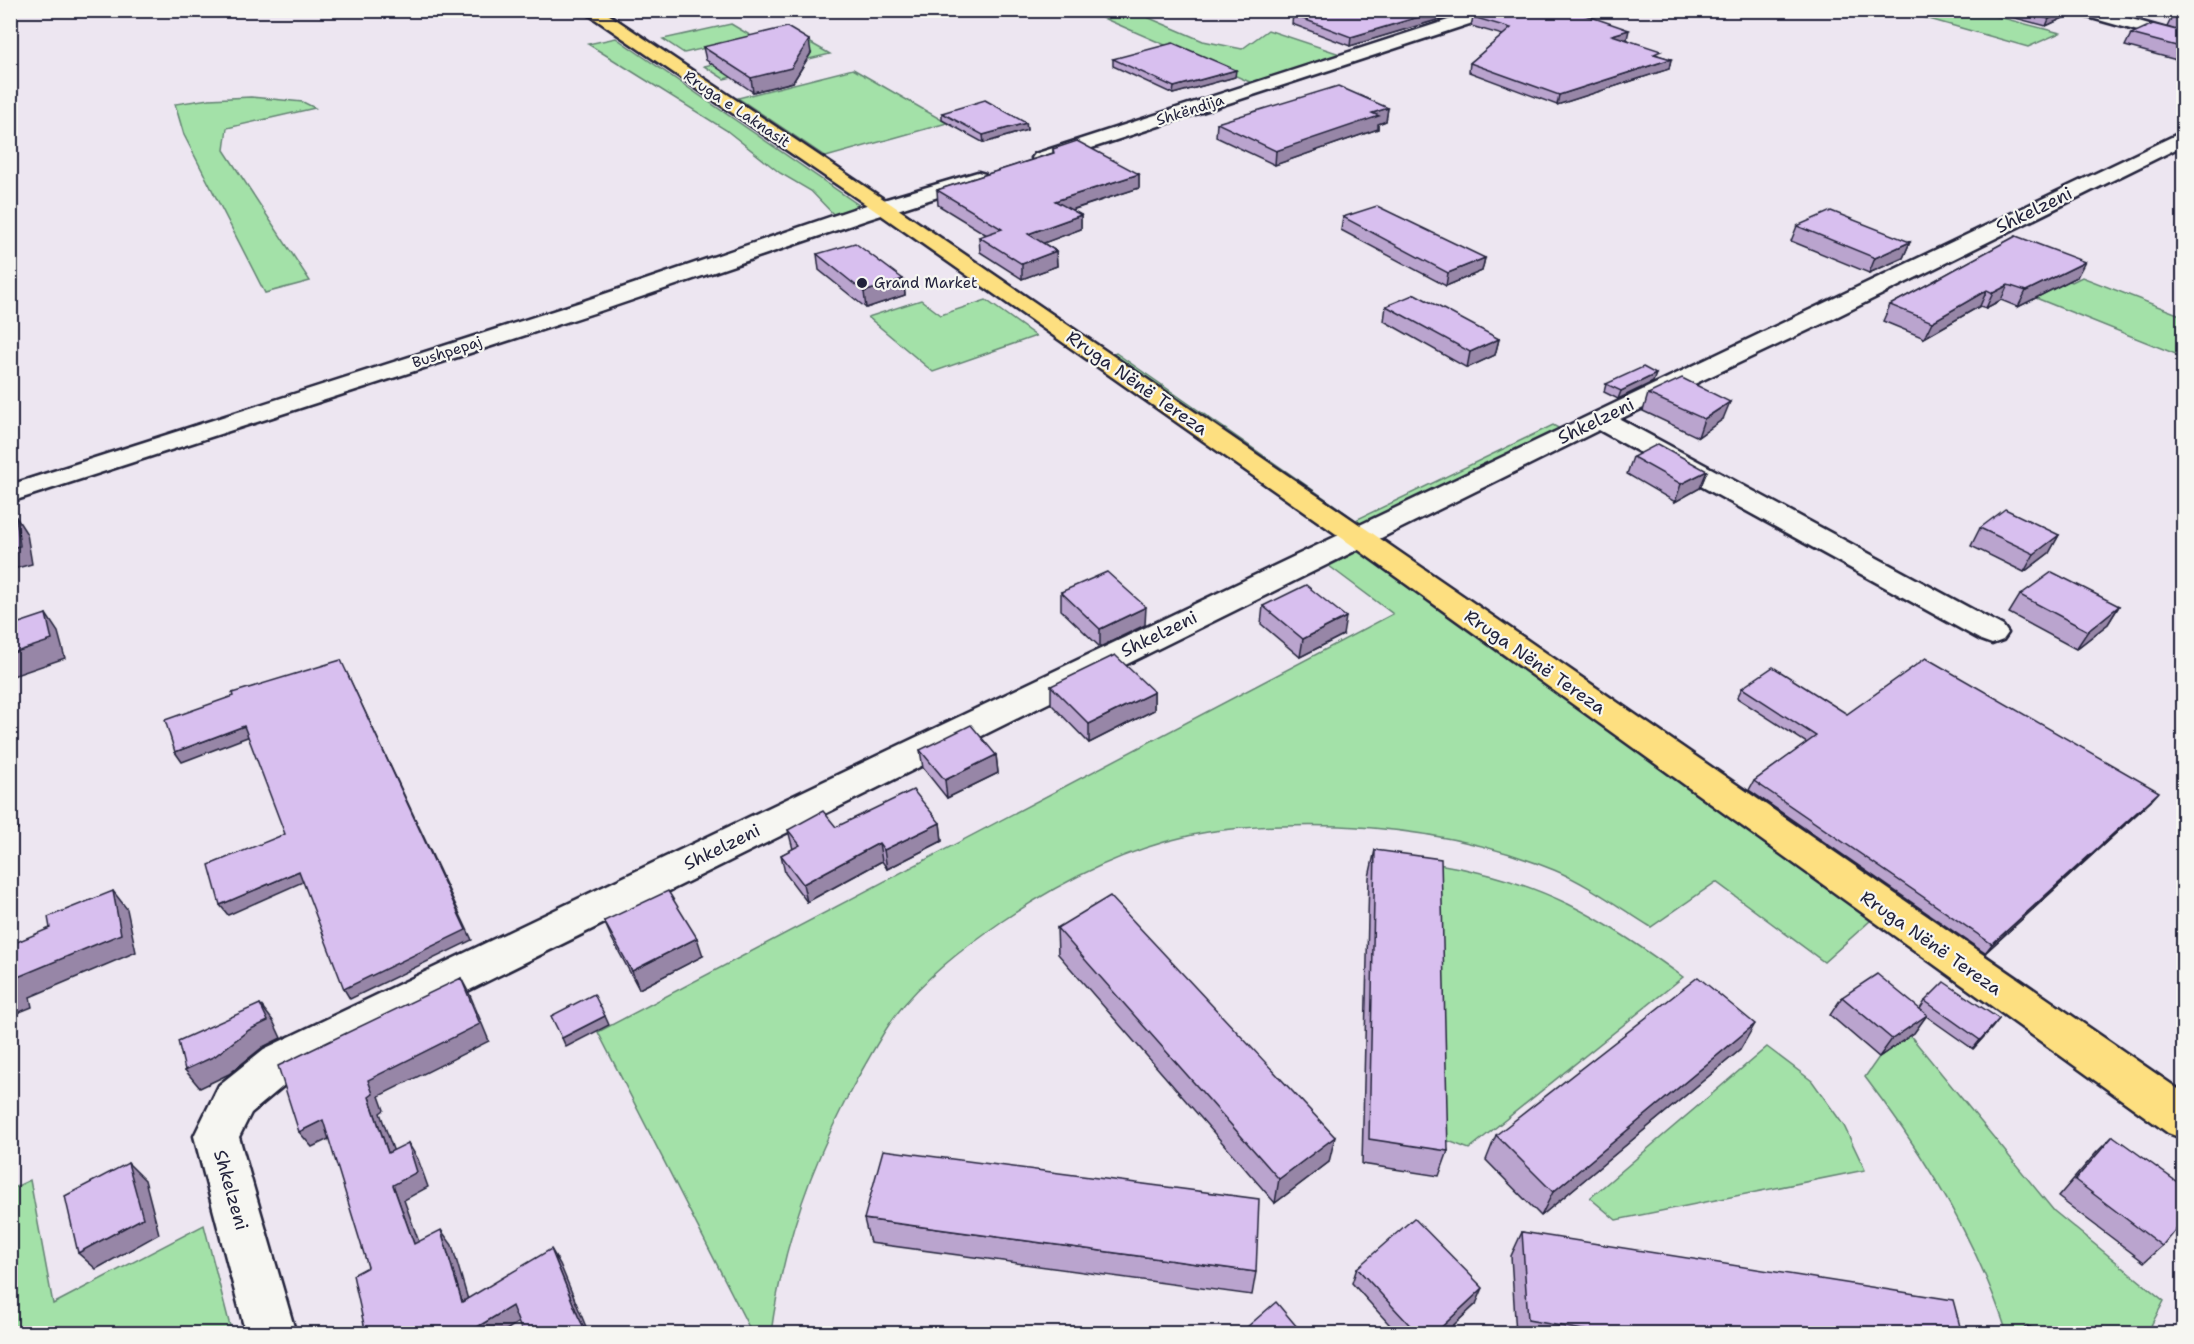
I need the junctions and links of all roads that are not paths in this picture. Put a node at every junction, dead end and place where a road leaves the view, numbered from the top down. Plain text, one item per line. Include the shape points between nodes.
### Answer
1 (590, 10) edge
2 (1497, 10) edge
3 (2080, 10) edge
4 (2184, 39) edge
5 (2184, 137) edge
6 (1029, 162) edge
7 (996, 173) edge
8 (884, 208) junction
9 (1599, 419) junction
10 (10, 494) edge
11 (1359, 537) junction
12 (1992, 633) dead end
13 (2184, 1119) edge
14 (271, 1334) edge

1 - 8 main road, Rruga e Laknasit
2 - 6 street, Shkëndija
3 - 4 street
5 - 9 street, Shkelzeni via 1822,315
7 - 8 street
8 - 10 street, Bushpepaj
8 - 11 main road, Rruga Nënë Tereza
9 - 11 street, Shkelzeni
9 - 12 street
11 - 13 main road, Rruga Nënë Tereza
11 - 14 street, Shkelzeni via 279,1063 235,1099 216,1136

